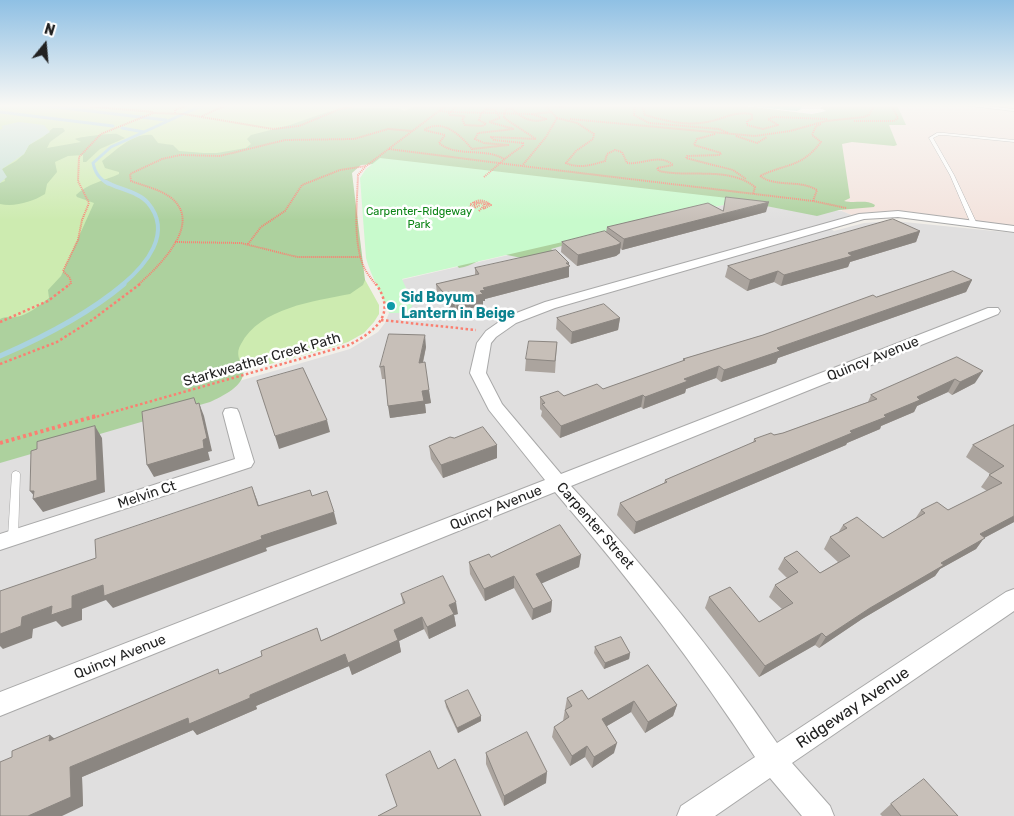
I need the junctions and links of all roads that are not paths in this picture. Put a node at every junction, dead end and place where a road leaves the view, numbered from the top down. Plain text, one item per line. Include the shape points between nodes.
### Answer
1 (934, 143) edge
2 (846, 216) joint
3 (970, 224) junction
4 (1014, 229) edge
5 (993, 311) dead end
6 (231, 413) dead end
7 (16, 474) dead end
8 (558, 483) junction
9 (7, 540) edge
10 (1014, 599) edge
11 (0, 704) edge
12 (773, 761) junction
13 (692, 816) edge
14 (820, 816) edge

1 - 3 lane via 952,175
2 - 3 street
2 - 8 street, Carpenter Street via 550,305 511,320 491,334 484,343 478,372 495,406
3 - 4 street
5 - 8 street, Quincy Avenue
6 - 9 street, Melvin Ct via 245,462
7 - 9 lane
8 - 11 street, Quincy Avenue
8 - 12 street, Carpenter Street via 662,606
10 - 12 street, Ridgeway Avenue
12 - 13 street, Ridgeway Avenue
12 - 14 street, Carpenter Street

